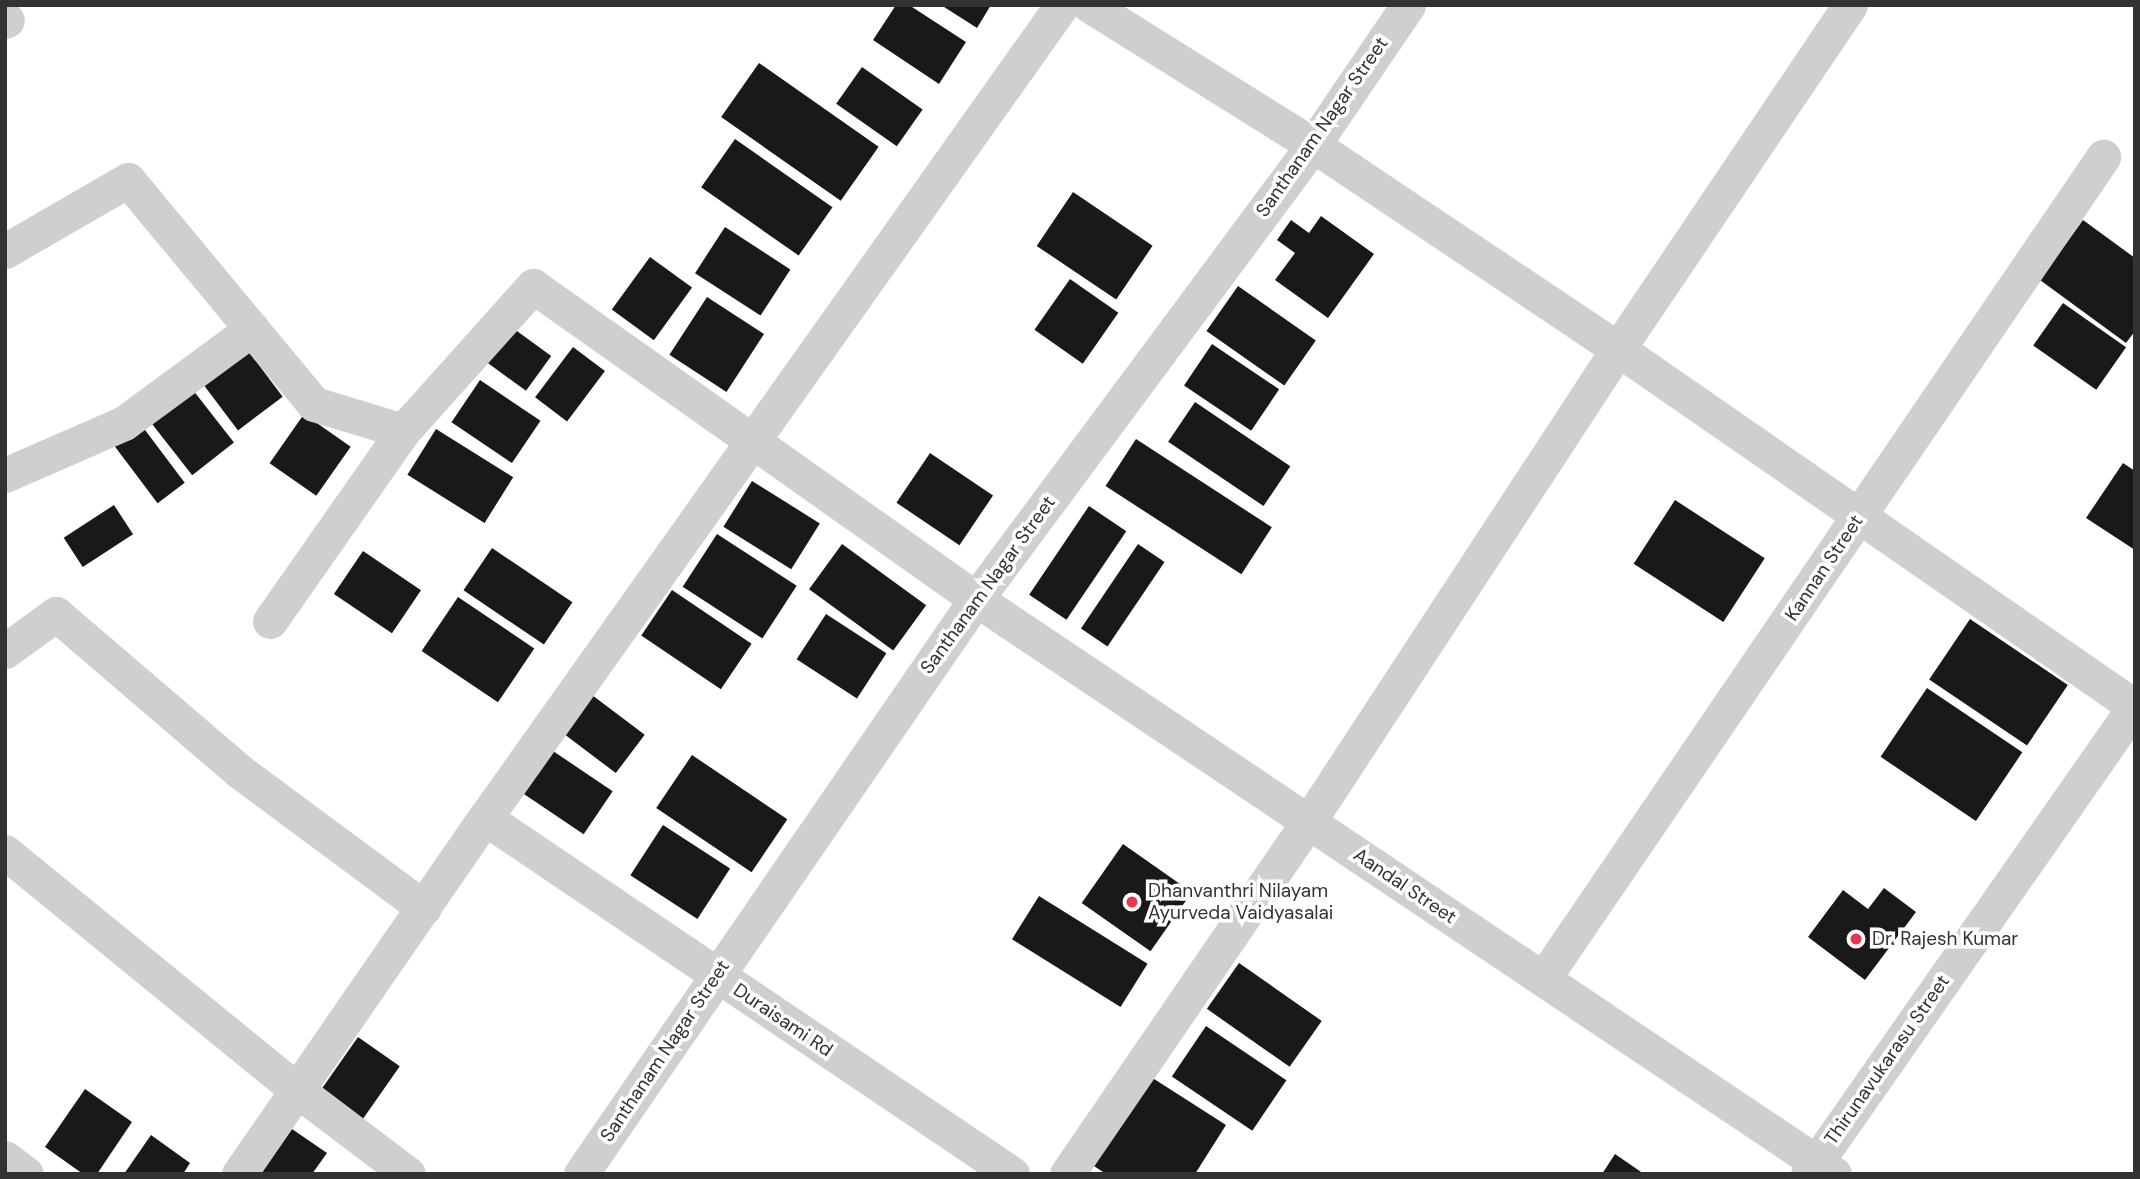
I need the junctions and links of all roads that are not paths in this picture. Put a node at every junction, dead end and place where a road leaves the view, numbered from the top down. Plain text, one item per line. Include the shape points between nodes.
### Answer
1 (1062, 5) edge
2 (1089, 5) edge
3 (1408, 5) edge
4 (1850, 5) edge
5 (1313, 145) junction
6 (2103, 157) dead end
7 (5, 251) edge
8 (252, 329) junction
9 (1618, 349) junction
10 (403, 431) junction
11 (754, 443) junction
12 (5, 475) edge
13 (1860, 515) junction
14 (976, 599) junction
15 (270, 621) dead end
16 (5, 651) edge
17 (2135, 706) edge
18 (485, 818) junction
19 (1309, 821) junction
20 (5, 852) edge
21 (424, 908) junction
22 (717, 976) junction
23 (1543, 979) junction
24 (297, 1090) junction
25 (5, 1158) edge
26 (1819, 1170) edge
27 (26, 1174) edge
28 (239, 1174) edge
29 (408, 1174) edge
30 (581, 1174) edge
31 (1012, 1174) edge
32 (1067, 1174) edge

1 - 11 street
2 - 5 street
3 - 5 street, Santhanam Nagar Street
4 - 9 street
5 - 9 street
5 - 14 street, Santhanam Nagar Street
6 - 13 street, Kannan Street
7 - 8 street via 128,180
8 - 10 street via 314,404
8 - 12 street via 124,423
9 - 13 street
9 - 19 street
10 - 11 street, Aandal Street via 533,286
10 - 15 street
11 - 14 street, Aandal Street
11 - 18 street
13 - 17 street
13 - 23 street, Kannan Street
14 - 19 street, Aandal Street
14 - 22 street, Santhanam Nagar Street
16 - 21 street via 56,614 239,771
17 - 26 street, Thirunavukarasu Street
18 - 21 street
18 - 22 street, Duraisami Rd
19 - 23 street, Aandal Street
19 - 32 street
20 - 24 street
21 - 24 street
22 - 30 street, Santhanam Nagar Street
22 - 31 street, Duraisami Rd
23 - 26 street, Aandal Street
24 - 28 street
24 - 29 street
25 - 27 street

